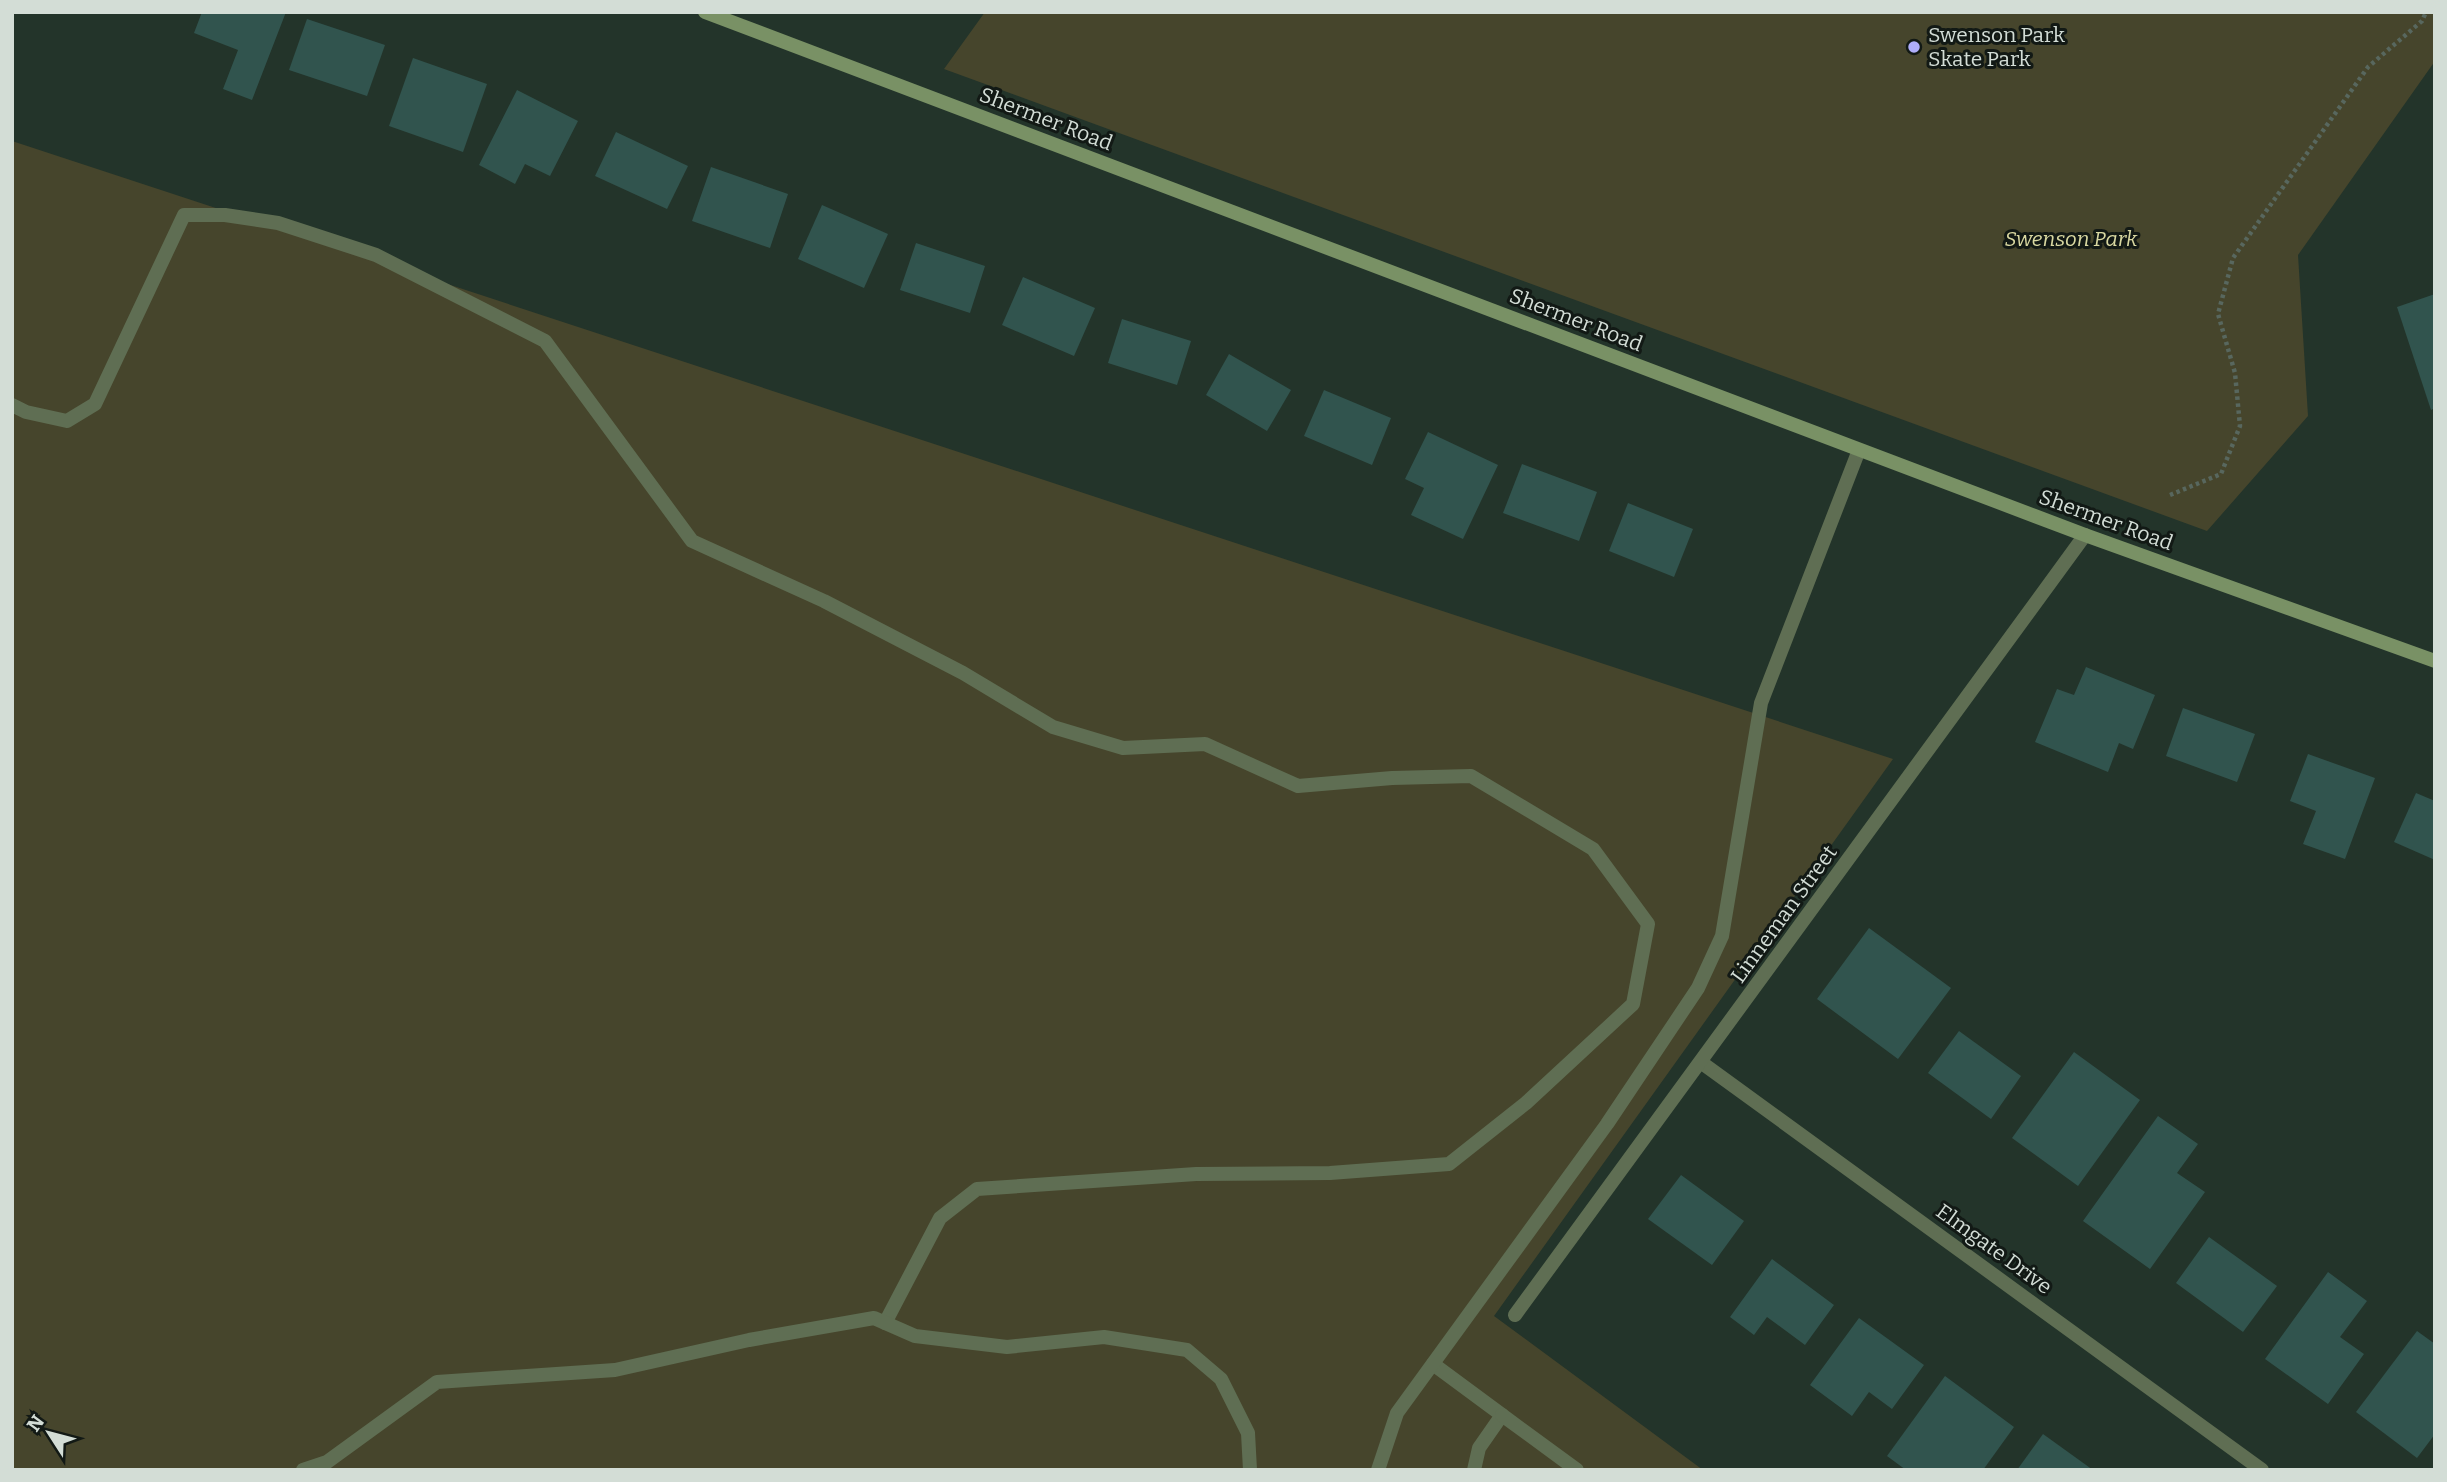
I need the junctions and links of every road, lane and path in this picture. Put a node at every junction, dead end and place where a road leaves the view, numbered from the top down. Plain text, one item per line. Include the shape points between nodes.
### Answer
1 (705, 12) edge
2 (2426, 12) edge
3 (12, 405) edge
4 (1858, 450) junction
5 (2170, 495) dead end
6 (2085, 535) junction
7 (2435, 661) edge
8 (1702, 1063) junction
9 (1515, 1315) dead end
10 (885, 1323) junction
11 (1433, 1364) junction
12 (1502, 1415) junction
13 (303, 1470) edge
14 (1250, 1470) edge
15 (1378, 1470) edge
16 (1474, 1470) edge
17 (1577, 1470) edge
18 (2262, 1470) edge

1 - 4 main road, Shermer Road
2 - 5 path via 2422,21 2368,67 2233,258 2218,314 2235,373 2240,426 2221,474
3 - 10 street via 68,421 95,404 184,215 278,223 376,255 545,341 692,541 824,601 963,673 1053,727 1123,748 1205,744 1298,786 1472,776 1593,849 1648,924 1633,1004 1526,1103 1449,1164 1330,1174 1196,1174 977,1189 940,1218
4 - 6 main road, Shermer Road
4 - 11 street via 1761,704 1722,936 1703,978 1607,1124
6 - 7 main road, Shermer Road
6 - 8 street, Linneman Street
8 - 9 street, Linneman Street
8 - 18 street, Elmgate Drive
10 - 13 street via 874,1318 615,1370 437,1382 327,1462
10 - 14 street via 915,1336 1007,1347 1104,1337 1187,1350 1222,1379 1248,1433
11 - 12 street
11 - 15 street via 1398,1413
12 - 16 street via 1479,1448
12 - 17 street

